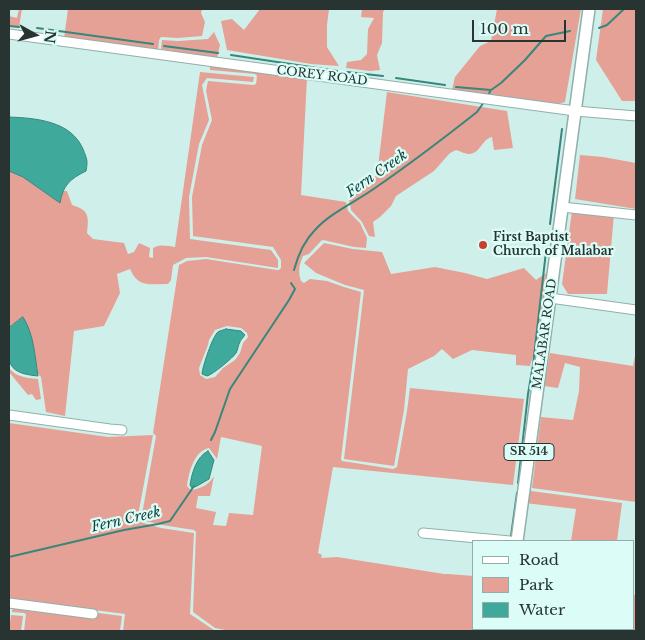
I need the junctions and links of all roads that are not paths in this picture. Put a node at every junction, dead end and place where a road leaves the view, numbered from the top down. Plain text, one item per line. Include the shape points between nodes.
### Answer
1 (589, 9) edge
2 (9, 34) edge
3 (575, 111) junction
4 (636, 116) edge
5 (562, 207) junction
6 (636, 215) edge
7 (550, 298) junction
8 (636, 310) edge
9 (9, 415) edge
10 (122, 430) dead end
11 (423, 533) dead end
12 (499, 540) edge
13 (517, 540) edge
14 (9, 603) edge
15 (93, 614) dead end

1 - 3 main road, MALABAR ROAD / SR 514
2 - 3 street, COREY ROAD
3 - 4 street, COREY ROAD
3 - 5 main road, MALABAR ROAD / SR 514
5 - 6 street
5 - 7 main road, MALABAR ROAD / SR 514
7 - 8 street
7 - 13 main road, MALABAR ROAD / SR 514
9 - 10 street
11 - 12 street
14 - 15 street

